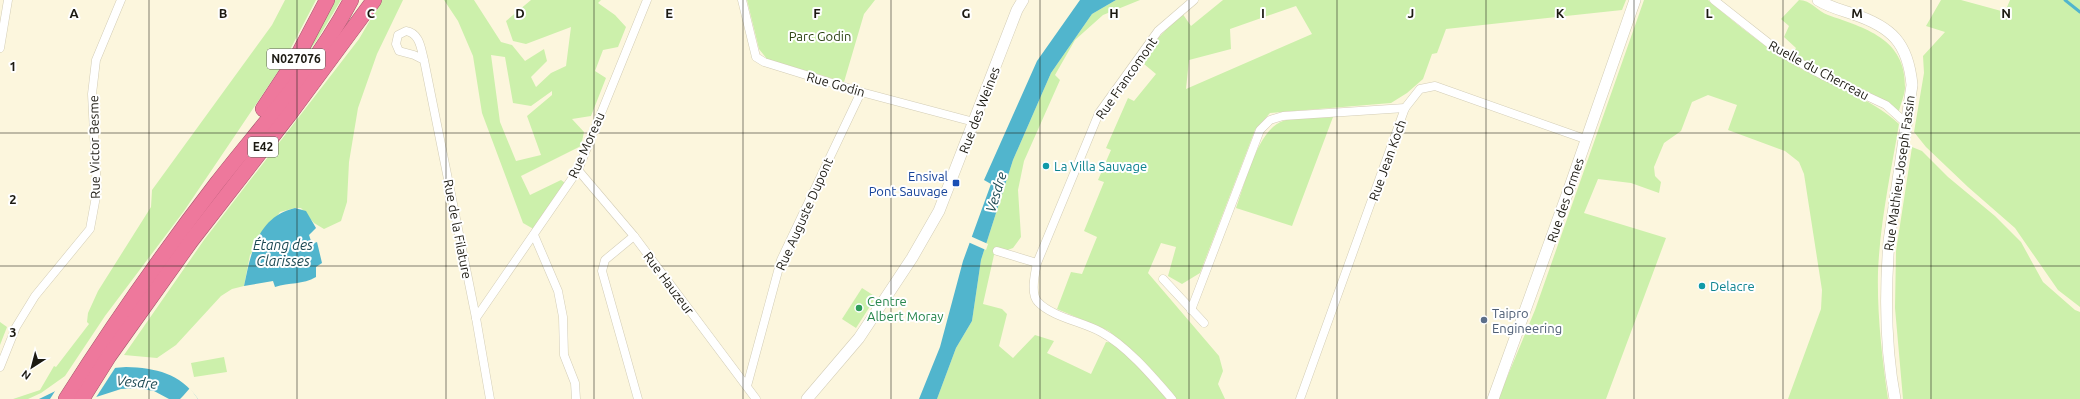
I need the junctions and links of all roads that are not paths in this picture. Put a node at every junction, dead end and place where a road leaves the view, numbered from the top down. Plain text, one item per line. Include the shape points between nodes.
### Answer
1 (8, 0) edge
2 (121, 0) edge
3 (327, 0) edge
4 (351, 0) edge
5 (366, 0) edge
6 (374, 0) edge
7 (647, 0) edge
8 (742, 0) edge
9 (1023, 0) edge
10 (1194, 0) edge
11 (1635, 0) edge
12 (1714, 0) edge
13 (1818, 0) edge
14 (352, 29) junction
15 (0, 48) edge
16 (424, 60) dead end
17 (861, 92) junction
18 (1405, 108) junction
19 (974, 122) junction
20 (1907, 124) junction
21 (1585, 139) junction
22 (578, 170) junction
23 (213, 188) junction
24 (534, 235) junction
25 (634, 236) junction
26 (997, 251) dead end
27 (1037, 263) junction
28 (1163, 279) dead end
29 (134, 307) junction
30 (1191, 310) junction
31 (476, 318) junction
32 (1204, 323) dead end
33 (0, 367) edge
34 (747, 386) junction
35 (639, 398) edge
36 (66, 399) edge
37 (82, 399) edge
38 (490, 399) edge
39 (576, 399) edge
40 (756, 399) edge
41 (807, 399) edge
42 (1172, 399) edge
43 (1300, 399) edge
44 (1493, 399) edge
45 (1894, 399) edge

1 - 15 street
2 - 33 street, Rue Victor Besme via 96,60 92,94 97,191 90,229 35,296 16,327
3 - 23 highway, N027076 via 296,60
4 - 23 highway, E42 via 326,43
5 - 14 highway, E42
6 - 14 highway
7 - 22 street, Rue Moreau
8 - 17 street, Rue Godin via 756,56 764,62
9 - 19 street, Rue des Weines
10 - 27 street, Rue Francomont via 1158,31 1099,113
11 - 21 street, Rue des Ormes
12 - 20 street, Ruelle du Cherreau via 1780,52 1886,105
13 - 20 street, Rue Mathieu-Joseph Fassin via 1877,24 1894,35 1907,55 1910,68 1912,85
14 - 29 highway, E42 via 289,115 190,241
16 - 31 street, Rue de la Filature
17 - 19 street, Rue Godin
17 - 34 street, Rue Auguste Dupont via 781,260
18 - 21 street, Rue Jean Koch via 1420,89 1435,86
18 - 30 street via 1283,116 1270,120 1260,130
18 - 43 street, Rue Jean Koch
19 - 41 street, Rue des Weines via 945,198 917,250 859,338
20 - 45 street, Rue Mathieu-Joseph Fassin via 1887,267 1887,323
21 - 44 street, Rue des Ormes
22 - 24 street, Rue Moreau
22 - 25 street, Rue Hauzeur
23 - 29 highway, E42
24 - 31 street, Rue Moreau
24 - 39 street via 558,291 563,317 564,355 575,383
25 - 34 street, Rue Hauzeur
25 - 35 street via 605,260 602,271
26 - 27 street
27 - 42 street, Rue Francomont via 1035,297 1038,302 1058,314 1103,332
28 - 30 street
29 - 36 highway, E42
29 - 37 highway, E42
30 - 32 street
31 - 38 street, Rue de la Filature
34 - 40 street, Rue Hauzeur

